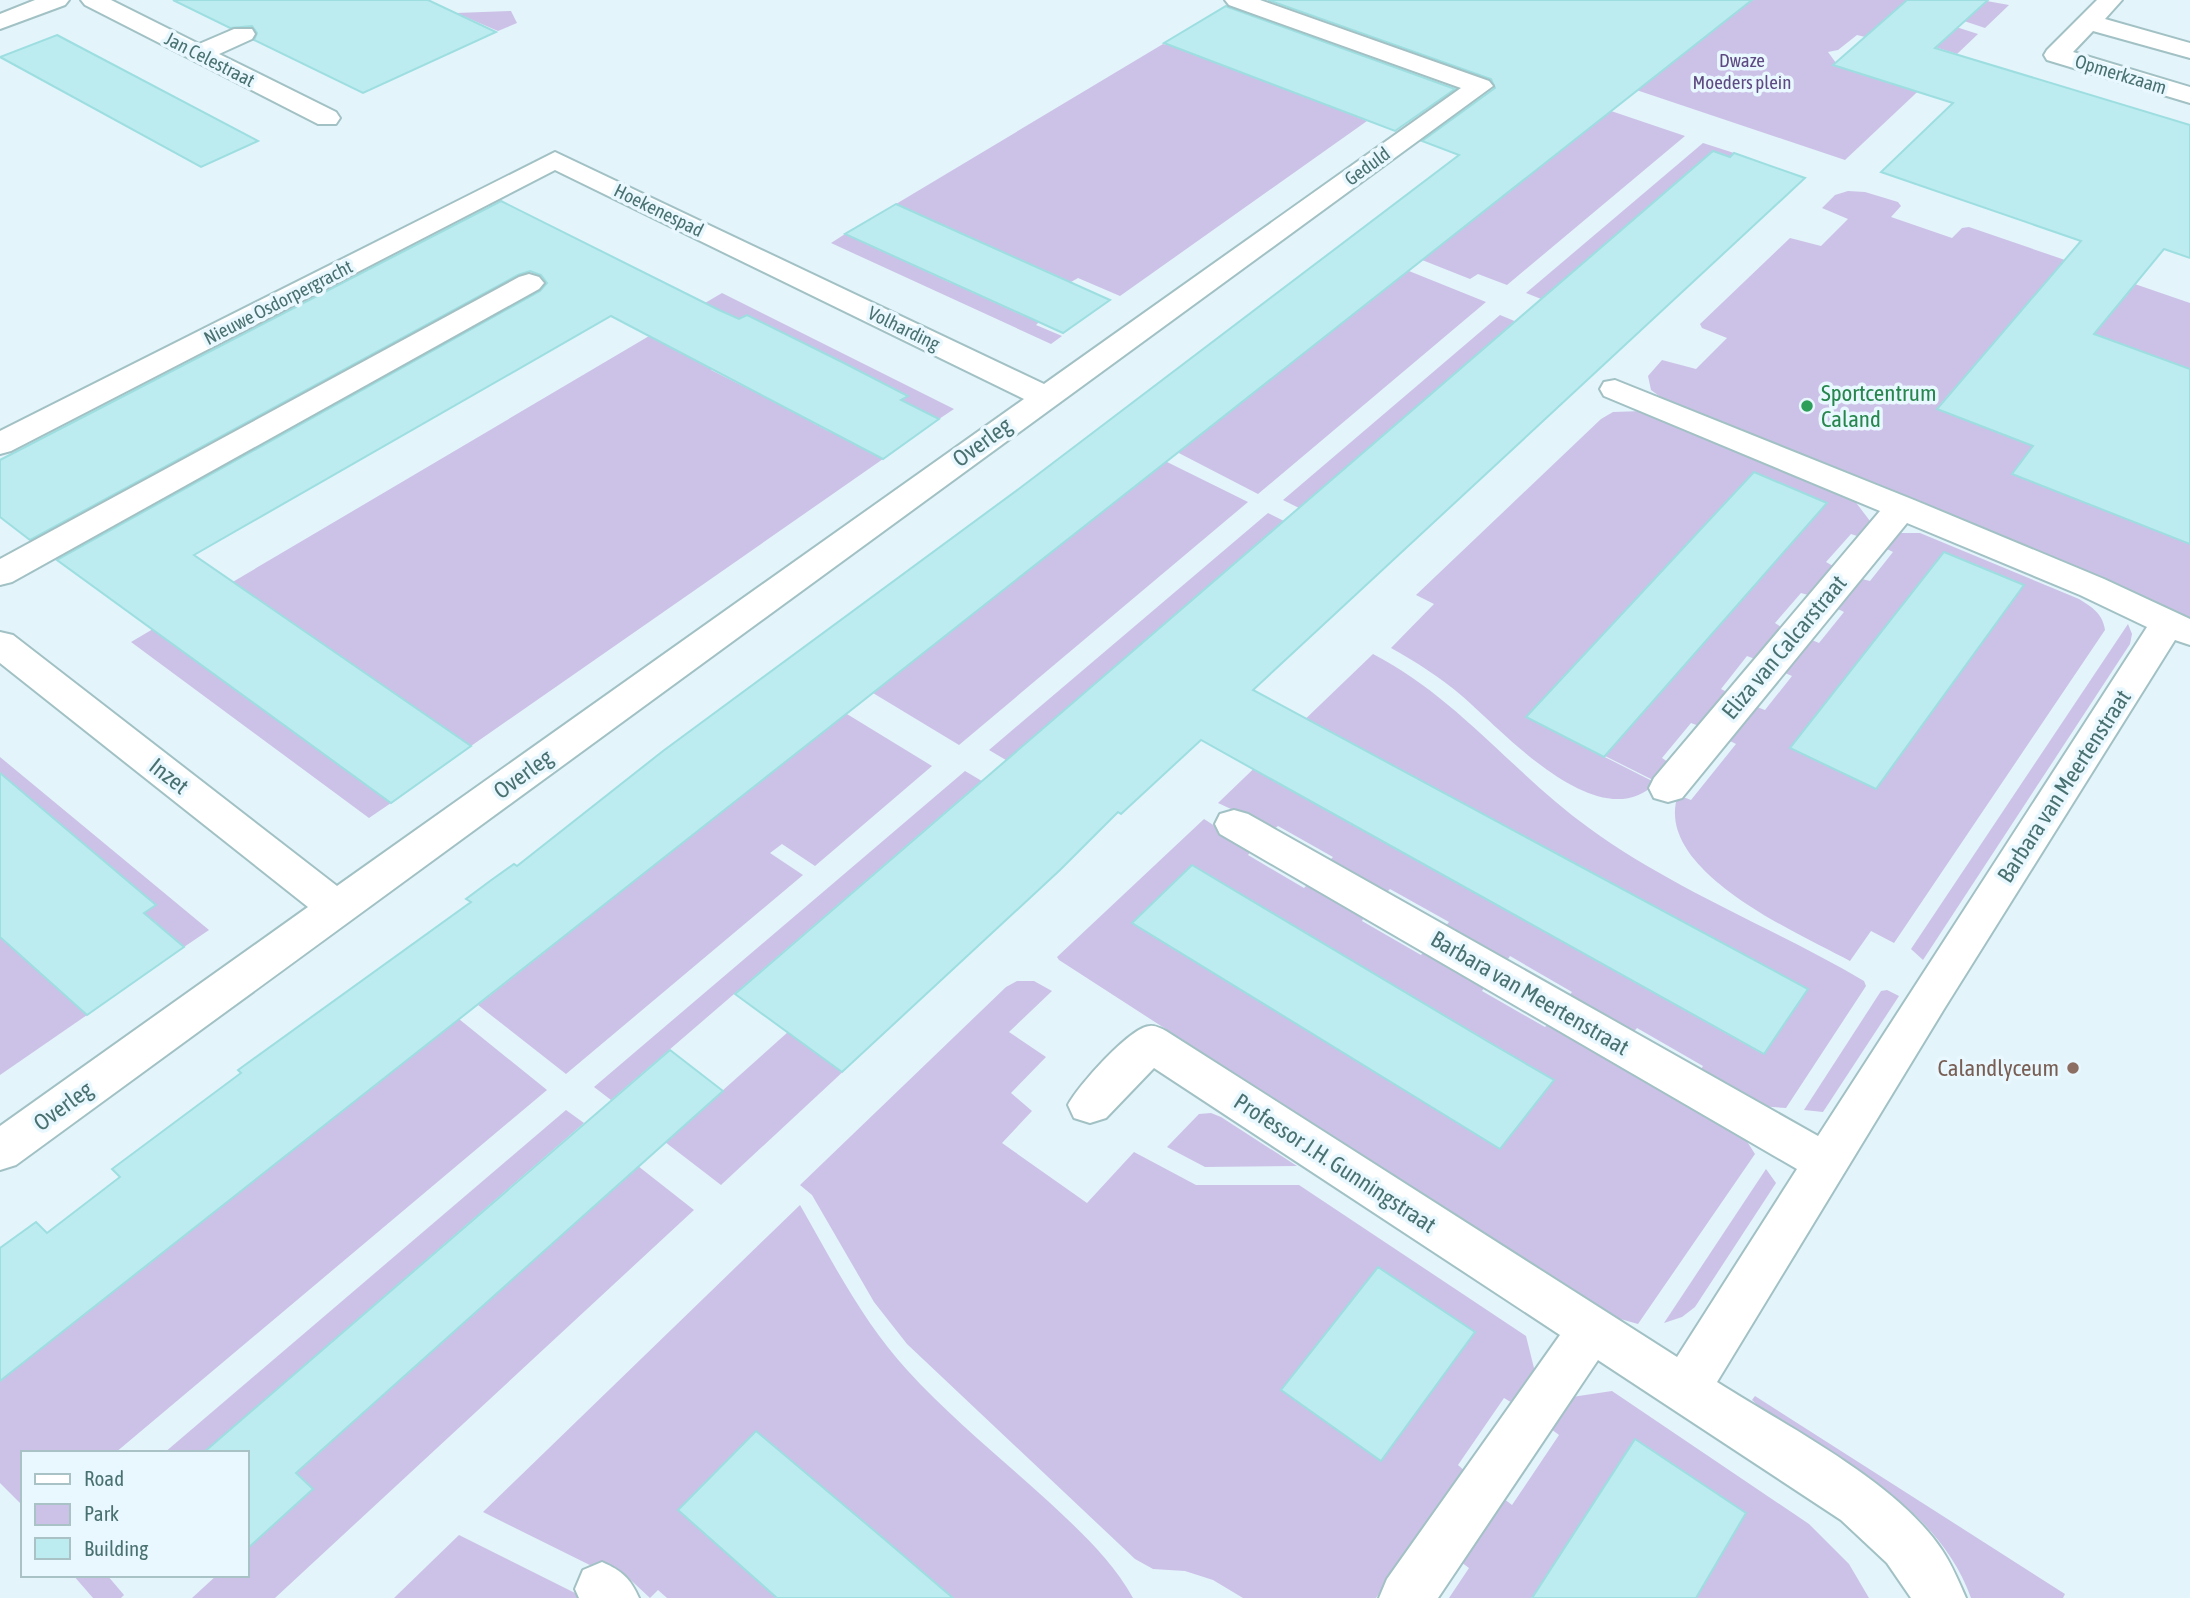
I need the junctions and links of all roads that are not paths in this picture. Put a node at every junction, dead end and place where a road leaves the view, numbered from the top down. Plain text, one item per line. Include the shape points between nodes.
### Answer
1 (57, 0) edge
2 (93, 0) edge
3 (1237, 0) edge
4 (2110, 0) edge
5 (0, 22) edge
6 (2088, 22) junction
7 (243, 34) dead end
8 (2190, 51) edge
9 (198, 53) junction
10 (2190, 95) edge
11 (327, 118) dead end
12 (555, 160) joint
13 (762, 259) joint
14 (529, 283) dead end
15 (1615, 388) dead end
16 (1045, 397) junction
17 (0, 444) edge
18 (1902, 507) junction
19 (0, 573) edge
20 (2179, 628) edge
21 (0, 644) edge
22 (1668, 788) dead end
23 (1234, 824) dead end
24 (337, 908) junction
25 (1090, 1105) dead end
26 (0, 1151) edge
27 (1825, 1163) junction
28 (1591, 1330) junction
29 (1684, 1390) junction
30 (1406, 1598) edge
31 (1938, 1598) edge

1 - 5 street
2 - 9 street, Jan Celestraat
3 - 16 street, Geduld via 1480,86
4 - 6 street, Opmerkzaam
6 - 8 street, Opmerkzaam
6 - 10 street, Opmerkzaam via 2056,55
7 - 9 street
9 - 11 street, Jan Celestraat
12 - 13 street, Hoekenespad
12 - 17 street, Nieuwe Osdorpergracht
13 - 16 street, Volharding
14 - 19 street
15 - 18 street
16 - 24 street, Overleg
18 - 20 street
18 - 22 street, Eliza van Calcarstraat
20 - 27 street, Barbara van Meertenstraat
21 - 24 street, Inzet
23 - 27 street, Barbara van Meertenstraat
24 - 26 street, Overleg
25 - 28 street, Professor J.H. Gunningstraat via 1152,1043
27 - 29 street, Barbara van Meertenstraat
28 - 29 street, Professor J.H. Gunningstraat
28 - 30 street
29 - 31 street, Professor J.H. Gunningstraat via 1859,1502 1906,1543

